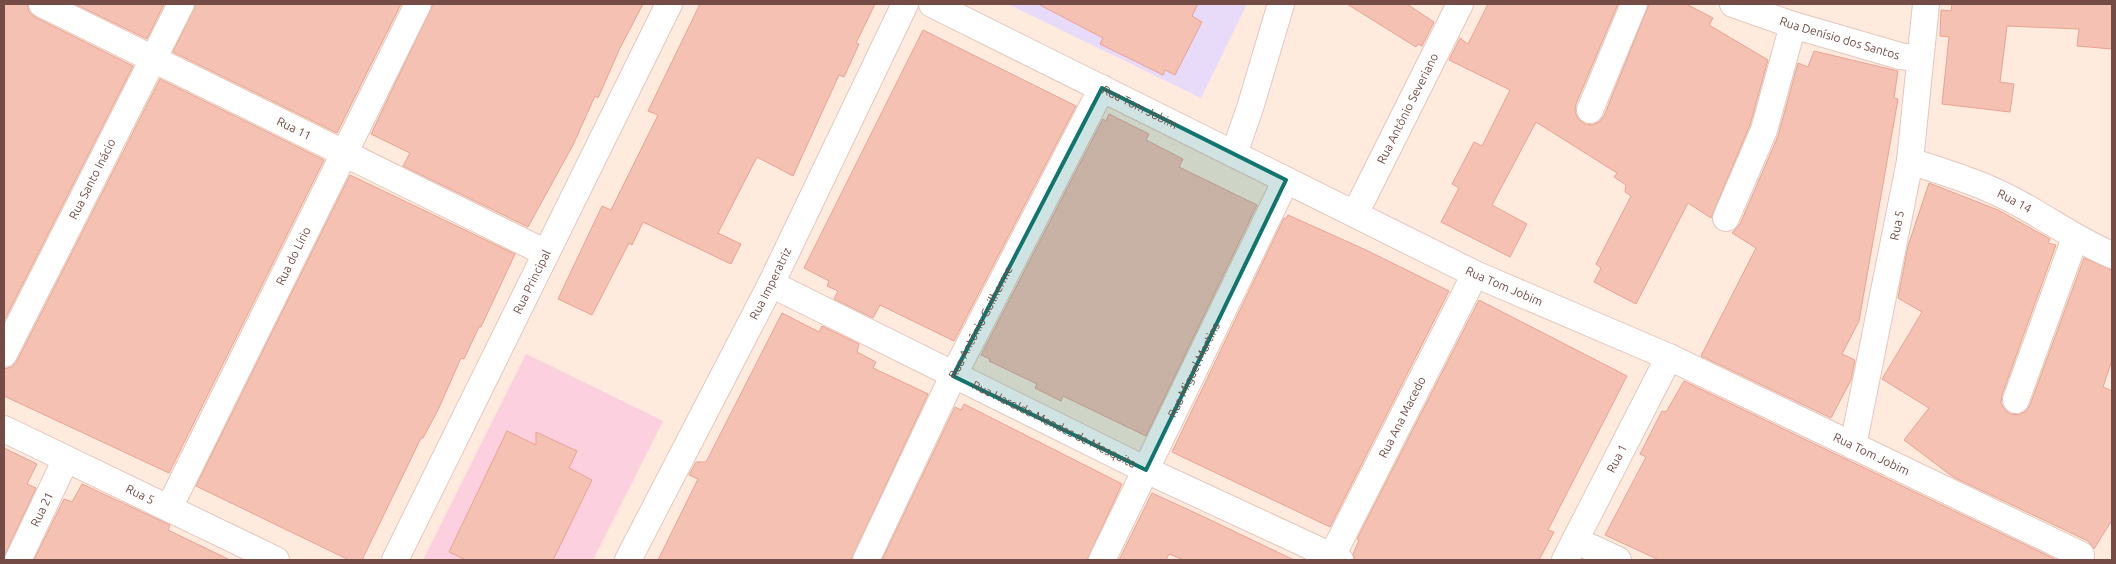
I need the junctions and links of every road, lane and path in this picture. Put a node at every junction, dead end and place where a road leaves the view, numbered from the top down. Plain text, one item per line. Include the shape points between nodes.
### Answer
1 (42, 4) edge
2 (181, 4) edge
3 (418, 4) edge
4 (669, 4) edge
5 (905, 4) edge
6 (932, 4) edge
7 (1281, 4) edge
8 (1460, 4) edge
9 (1634, 4) edge
10 (1733, 4) edge
11 (1926, 4) edge
12 (1793, 25) junction
13 (1920, 59) junction
14 (154, 60) junction
15 (1102, 88) junction
16 (1590, 110) dead end
17 (344, 154) junction
18 (1234, 154) junction
19 (1910, 161) junction
20 (1286, 180) junction
21 (1355, 214) junction
22 (1726, 218) dead end
23 (2075, 238) junction
24 (546, 253) junction
25 (2112, 255) edge
26 (1475, 274) junction
27 (771, 284) junction
28 (4, 354) edge
29 (1669, 357) junction
30 (953, 376) junction
31 (2016, 400) dead end
32 (4, 429) edge
33 (1853, 446) junction
34 (66, 459) junction
35 (1146, 470) junction
36 (169, 508) junction
37 (1570, 550) edge
38 (2081, 555) dead end
39 (1334, 559) edge
40 (18, 560) edge
41 (276, 560) edge
42 (395, 560) edge
43 (628, 560) edge
44 (866, 560) edge
45 (1102, 560) edge
46 (1618, 560) edge

1 - 14 street, Rua 11
2 - 14 street, Rua Santo Inácio
3 - 17 street, Rua do Lírio
4 - 24 street, Rua Principal
5 - 27 street, Rua Imperatriz
6 - 15 street, Rua Tom Jobim
7 - 18 street
8 - 21 street, Rua Antônio Severiano
9 - 16 street
10 - 12 street, Rua Denísio dos Santos
11 - 13 street, Rua 5
12 - 13 street, Rua Denísio dos Santos
12 - 22 street via 1764,130
13 - 19 street, Rua 5
14 - 17 street, Rua 11
14 - 28 street, Rua Santo Inácio
15 - 18 street, Rua Tom Jobim
15 - 30 street, Rua Antônio Guilherme
17 - 24 street, Rua 11
17 - 36 street, Rua do Lírio
18 - 20 street, Rua Tom Jobim
19 - 23 street, Rua 14 via 2017,202
19 - 33 street, Rua 5
20 - 21 street, Rua Tom Jobim
20 - 35 street, Rua Miguel Martins
21 - 26 street, Rua Tom Jobim
23 - 25 street, Rua 14
23 - 31 street
24 - 42 street, Rua Principal
26 - 29 street, Rua Tom Jobim
26 - 39 street, Rua Ana Macedo
27 - 30 street, Rua Haroldo Mendes de Mesquita
27 - 43 street, Rua Imperatriz
29 - 33 street, Rua Tom Jobim
29 - 37 street, Rua 1
30 - 35 street, Rua Haroldo Mendes de Mesquita
30 - 44 street, Rua Antônio Guilherme
32 - 34 street, Rua 5
33 - 38 street, Rua Tom Jobim
34 - 36 street, Rua 5
34 - 40 street, Rua 21
35 - 39 street, Rua Haroldo Mendes de Mesquita
35 - 45 street, Rua Miguel Martins
36 - 41 street, Rua 5
37 - 46 street

